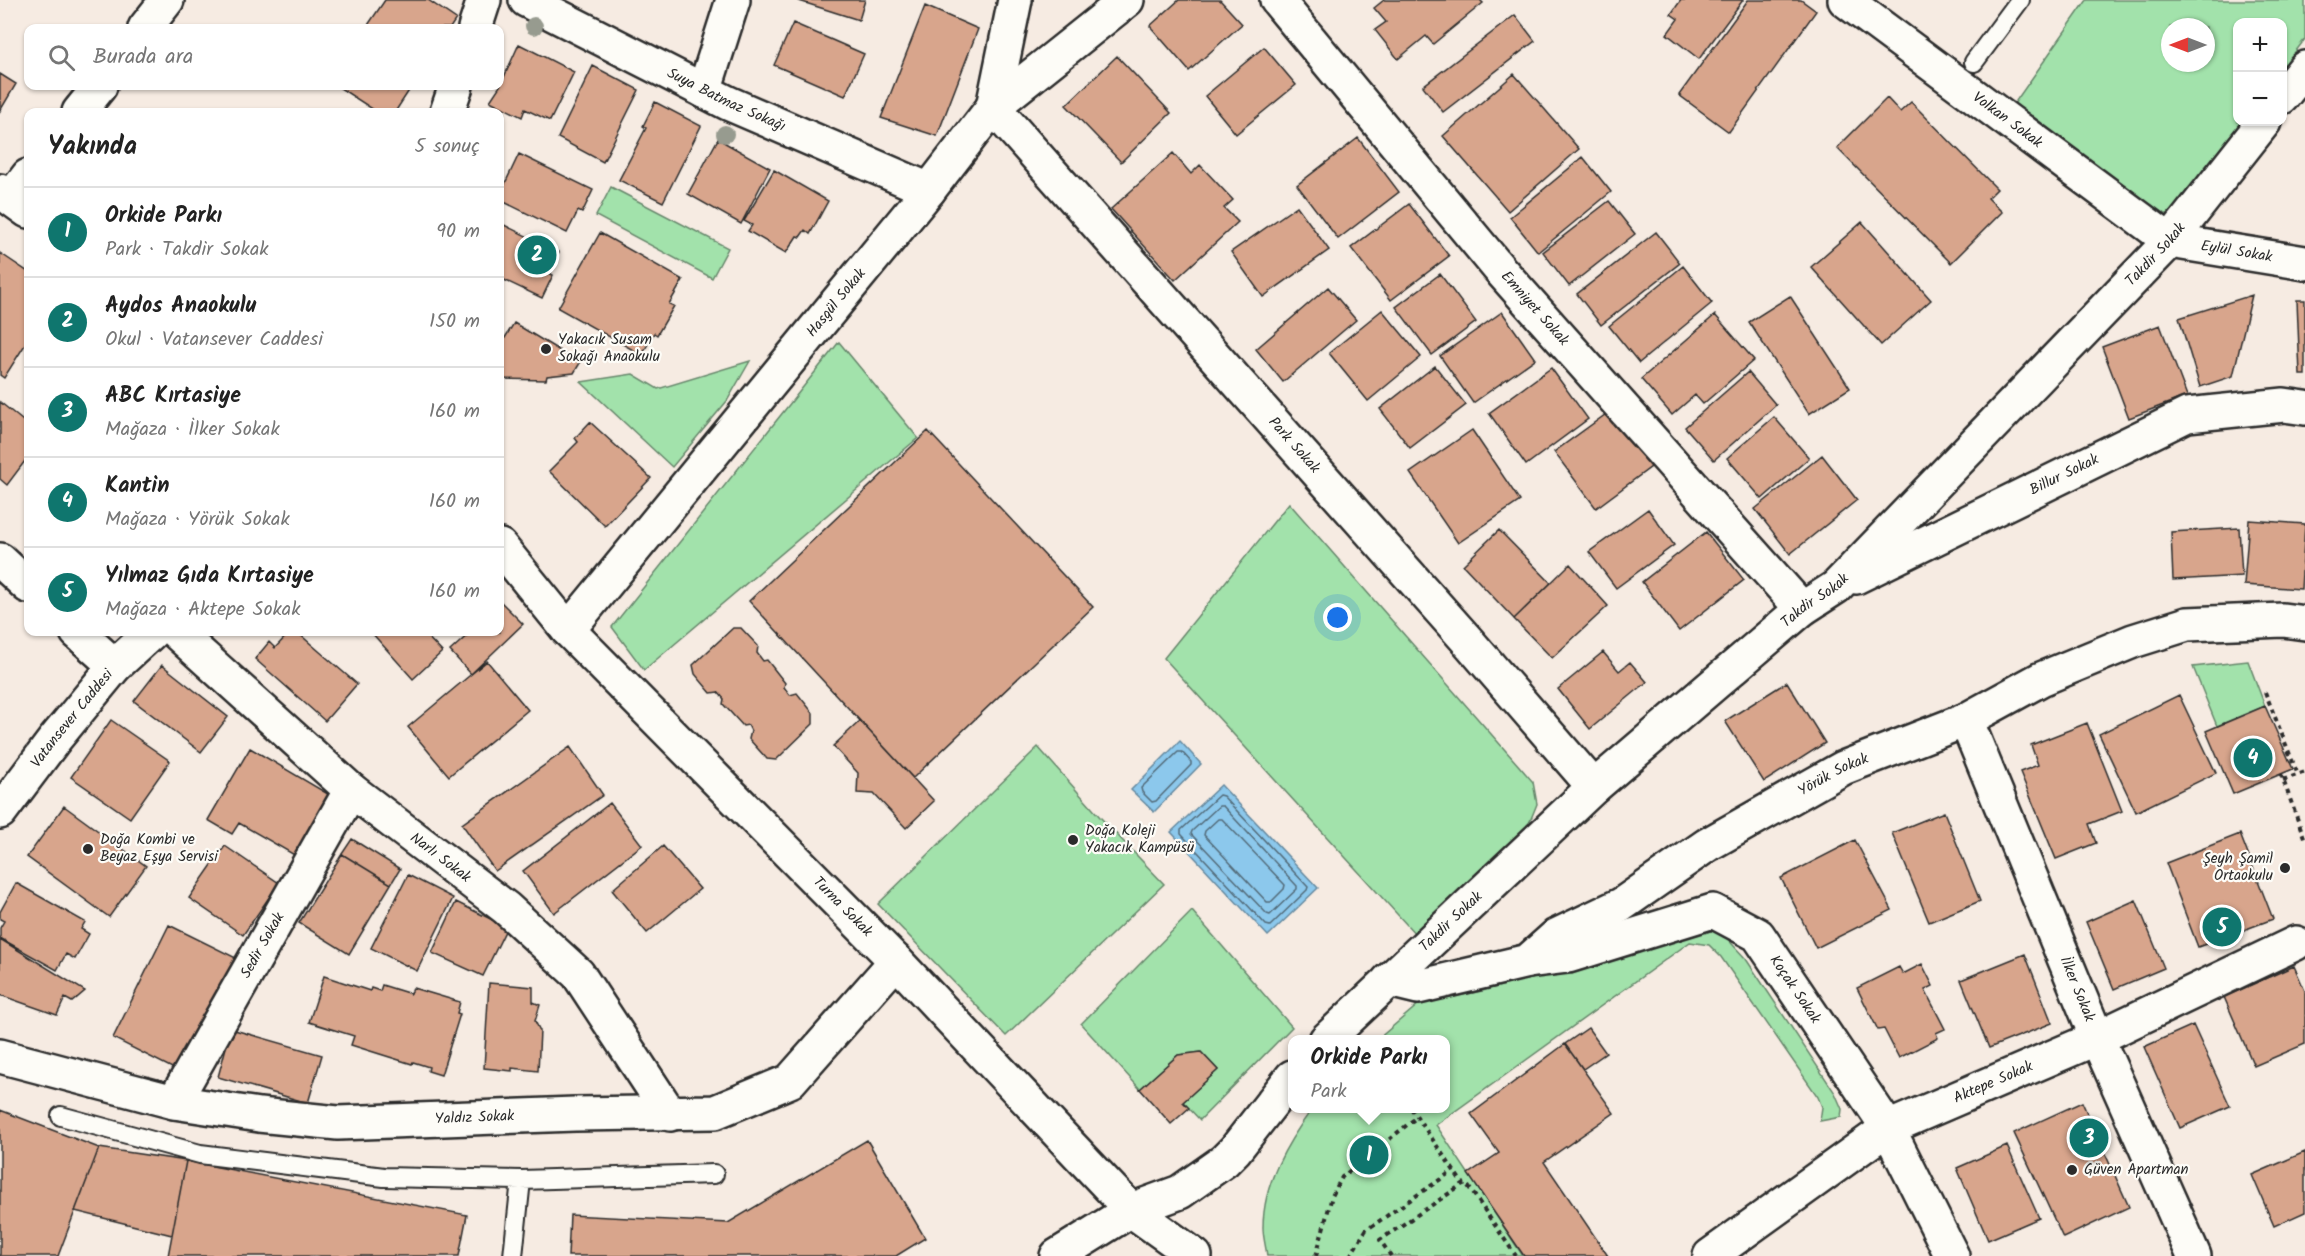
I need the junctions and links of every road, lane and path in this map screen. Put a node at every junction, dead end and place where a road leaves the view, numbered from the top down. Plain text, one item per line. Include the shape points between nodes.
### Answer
1 (167, 0) edge
2 (484, 0) edge
3 (526, 0) edge
4 (733, 0) edge
5 (1015, 0) edge
6 (1127, 0) edge
7 (1277, 0) edge
8 (1845, 0) edge
9 (2020, 0) edge
10 (148, 24) edge
11 (476, 24) edge
12 (1974, 62) dead end
13 (2305, 68) edge
14 (97, 90) edge
15 (455, 90) edge
16 (704, 91) junction
17 (2287, 92) edge
18 (993, 107) junction
19 (82, 108) edge
20 (448, 108) edge
21 (2261, 126) edge
22 (929, 190) junction
23 (2170, 241) junction
24 (2305, 263) edge
25 (2305, 408) edge
26 (504, 551) edge
27 (0, 560) edge
28 (24, 582) edge
29 (1836, 587) junction
30 (1802, 609) junction
31 (2305, 623) edge
32 (568, 630) junction
33 (81, 636) edge
34 (148, 636) edge
35 (180, 636) edge
36 (115, 666) junction
37 (2265, 692) dead end
38 (1966, 720) junction
39 (2305, 772) edge
40 (2280, 774) dead end
41 (2298, 775) junction
42 (2283, 780) junction
43 (1594, 787) junction
44 (351, 790) junction
45 (0, 812) edge
46 (2305, 840) edge
47 (2296, 943) dead end
48 (896, 961) junction
49 (1528, 961) junction
50 (1389, 980) junction
51 (1331, 1035) edge
52 (2097, 1038) junction
53 (0, 1056) edge
54 (1288, 1083) edge
55 (174, 1102) junction
56 (1414, 1113) edge
57 (670, 1114) junction
58 (61, 1116) dead end
59 (1417, 1117) junction
60 (1888, 1128) junction
61 (1454, 1170) junction
62 (714, 1174) dead end
63 (521, 1180) junction
64 (1463, 1184) junction
65 (1131, 1210) junction
66 (513, 1256) edge
67 (1057, 1256) edge
68 (1195, 1256) edge
69 (1316, 1256) edge
70 (1350, 1256) edge
71 (1391, 1256) edge
72 (1516, 1256) edge
73 (1710, 1256) edge
74 (1952, 1256) edge
75 (2194, 1256) edge

1 - 10 street
2 - 11 street
3 - 16 street, Suya Batmaz Sokağı
4 - 16 street
5 - 18 street
6 - 18 street, Hasgül Sokak
7 - 30 street, Emniyet Sokak via 1502,272
8 - 23 street, Volkan Sokak
9 - 12 lane
13 - 17 street
14 - 19 street
15 - 20 street
16 - 22 street, Suya Batmaz Sokağı
18 - 22 street, Hasgül Sokak
18 - 43 street, Park Sokak
21 - 23 street, Takdir Sokak
22 - 32 street, Hasgül Sokak
23 - 24 street, Eylül Sokak
23 - 29 street, Takdir Sokak
25 - 29 street, Billur Sokak via 2284,405 2187,416
26 - 32 street, Turna Sokak
27 - 28 street
29 - 30 street, Takdir Sokak
30 - 43 street, Takdir Sokak
31 - 38 street, Yörük Sokak via 2283,620 2187,624 2133,641 2041,680
32 - 48 street, Turna Sokak
33 - 36 street
34 - 36 street, Vatansever Caddesi
35 - 44 street, Narlı Sokak
36 - 45 street, Vatansever Caddesi
37 - 41 path
38 - 49 street, Yörük Sokak via 1843,768 1707,845 1621,905 1556,936
38 - 52 street, İlker Sokak
39 - 41 path
40 - 42 path
41 - 42 path
42 - 46 path
43 - 50 street, Takdir Sokak
44 - 55 street, Sedir Sokak
44 - 57 street, Narlı Sokak via 506,908 578,974
47 - 52 street, Aktepe Sokak
48 - 57 street, Yaldız Sokak via 790,1081 715,1112
48 - 65 street, Turna Sokak
49 - 50 street, Yörük Sokak via 1418,987
49 - 60 street, Koçak Sokak via 1568,956 1713,911 1758,935
50 - 51 street, Takdir Sokak
52 - 60 street, Aktepe Sokak
52 - 75 street, İlker Sokak
53 - 55 street, Yaldız Sokak
54 - 65 street via 1224,1161 1180,1192
55 - 57 street, Yaldız Sokak via 338,1123
56 - 59 path
58 - 63 lane via 200,1154 384,1177
59 - 61 path
59 - 69 path via 1342,1177 1332,1196
60 - 73 street, Aktepe Sokak
60 - 74 street, Koçak Sokak
61 - 64 path
61 - 70 path via 1366,1230
62 - 63 lane
63 - 66 lane
64 - 71 path via 1380,1240
64 - 72 path via 1466,1183
65 - 67 street
65 - 68 street, Turna Sokak

